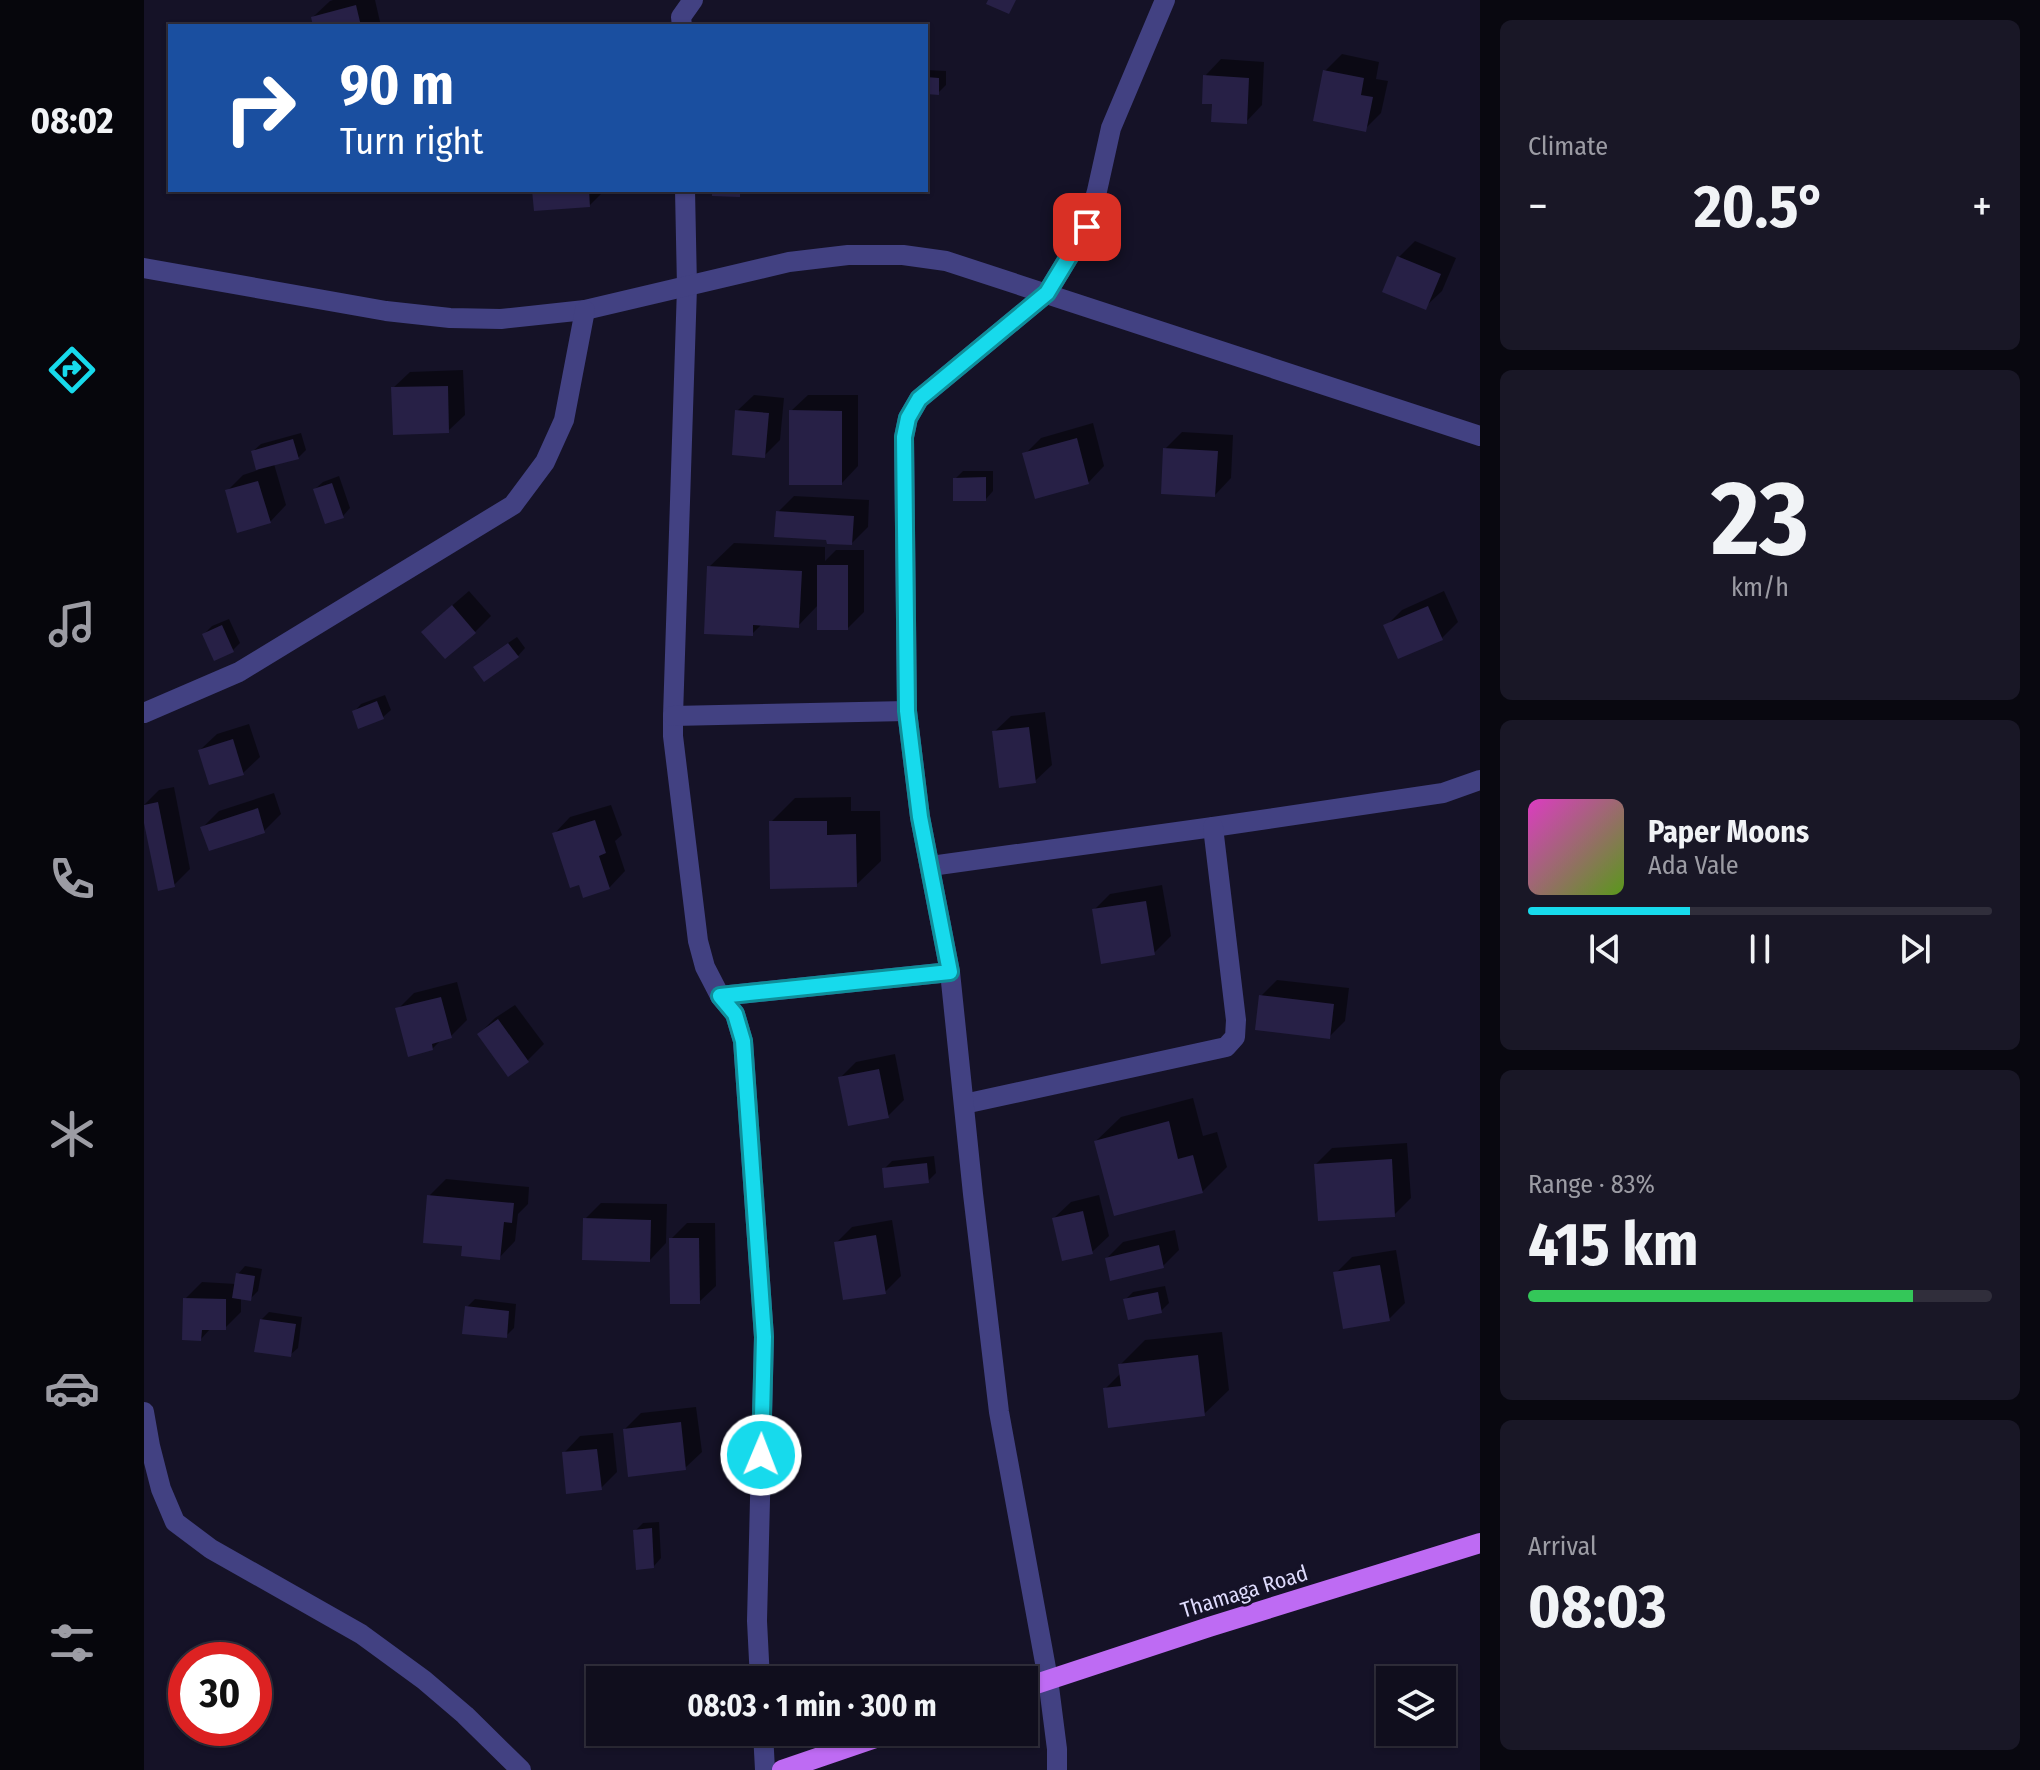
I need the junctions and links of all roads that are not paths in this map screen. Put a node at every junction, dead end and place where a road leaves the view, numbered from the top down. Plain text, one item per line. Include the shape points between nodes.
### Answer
1 (693, 0) edge
2 (1165, 0) edge
3 (682, 24) edge
4 (685, 192) edge
5 (144, 268) edge
6 (687, 287) junction
7 (1047, 293) junction
8 (585, 310) junction
9 (1480, 436) edge
10 (907, 711) junction
11 (144, 713) edge
12 (673, 716) junction
13 (1480, 780) edge
14 (1213, 827) junction
15 (931, 866) junction
16 (950, 972) junction
17 (720, 996) junction
18 (964, 1104) junction
19 (144, 1412) edge
20 (147, 1446) edge
21 (1480, 1543) edge
22 (759, 1666) edge
23 (1048, 1679) junction
24 (1038, 1683) edge
25 (764, 1746) edge
26 (852, 1746) edge
27 (521, 1770) edge
28 (765, 1770) edge
29 (782, 1770) edge
30 (1057, 1770) edge

1 - 3 street
2 - 7 street via 1111,128 1087,227
4 - 6 street
5 - 8 street via 450,318 501,319
6 - 7 street via 789,262 903,255 946,261
6 - 8 street
6 - 12 street
7 - 9 street
7 - 10 street via 919,399 908,418
8 - 11 street via 564,420 545,462 513,505 239,672
10 - 12 street
10 - 15 street
12 - 17 street via 698,941
13 - 14 street via 1443,793
14 - 15 street
14 - 18 street via 1235,1037 1226,1047
15 - 16 street
16 - 17 street
16 - 18 street
17 - 22 street via 735,1014 743,1041 764,1337
18 - 23 street via 999,1412
19 - 20 street
20 - 27 street via 175,1522 211,1549 361,1634 424,1680
21 - 23 main road, Thamaga Road
23 - 24 main road, Thamaga Road
23 - 30 street
25 - 28 street
26 - 29 main road

